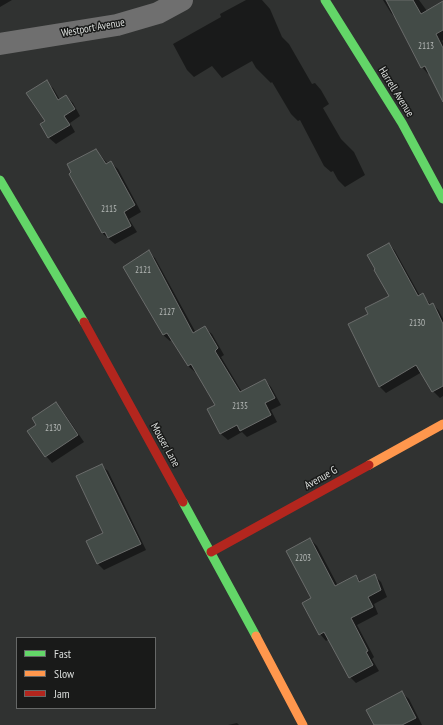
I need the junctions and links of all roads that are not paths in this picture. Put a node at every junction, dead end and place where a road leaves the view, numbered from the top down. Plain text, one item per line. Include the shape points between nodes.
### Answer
1 (182, 0) edge
2 (325, 0) edge
3 (0, 44) edge
4 (0, 180) edge
5 (443, 199) edge
6 (443, 424) edge
7 (211, 552) junction
8 (303, 725) edge

1 - 3 street, Westport Avenue via 158,12 117,25
2 - 5 street, Harrell Avenue via 402,123
4 - 7 street, Mouser Lane via 88,330
6 - 7 street, Avenue G
7 - 8 street, Mouser Lane

